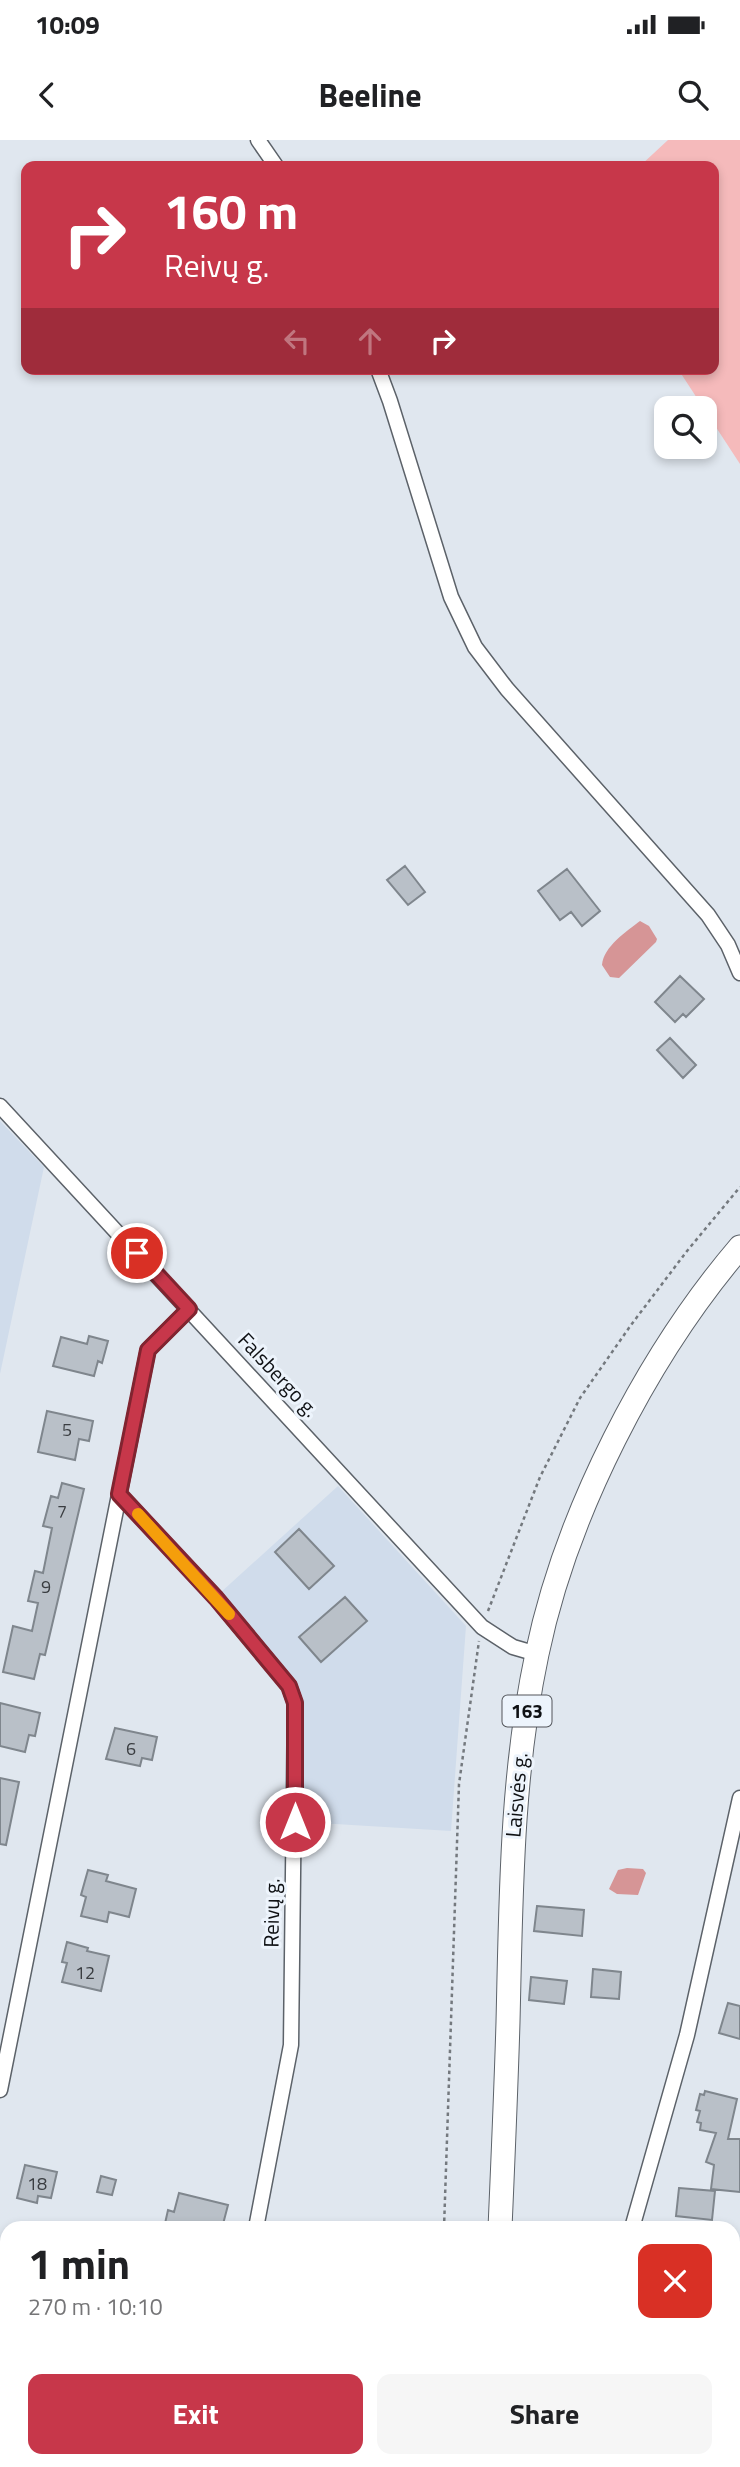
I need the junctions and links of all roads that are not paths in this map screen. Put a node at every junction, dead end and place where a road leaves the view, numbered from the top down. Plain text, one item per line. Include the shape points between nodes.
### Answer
1 (258, 140) edge
2 (273, 161) edge
3 (380, 375) edge
4 (740, 973) edge
5 (0, 1106) edge
6 (740, 1247) edge
7 (189, 1309) junction
8 (119, 1494) junction
9 (537, 1654) junction
10 (740, 1798) edge
11 (0, 2090) edge
12 (257, 2221) edge
13 (500, 2221) edge
14 (634, 2221) edge

1 - 2 street
3 - 4 street via 450,597 475,647 708,915
5 - 7 street, Falsbergo g.
6 - 9 main road, Laisvės g. / 163 via 674,1336 625,1418 561,1565
7 - 8 street via 148,1350
7 - 9 street, Falsbergo g. via 482,1627 513,1647
8 - 11 street
8 - 12 street, Reivų g. via 224,1608 289,1686 295,1703 291,2045
9 - 13 main road, Laisvės g. / 163 via 513,1829
10 - 14 street via 687,2035

